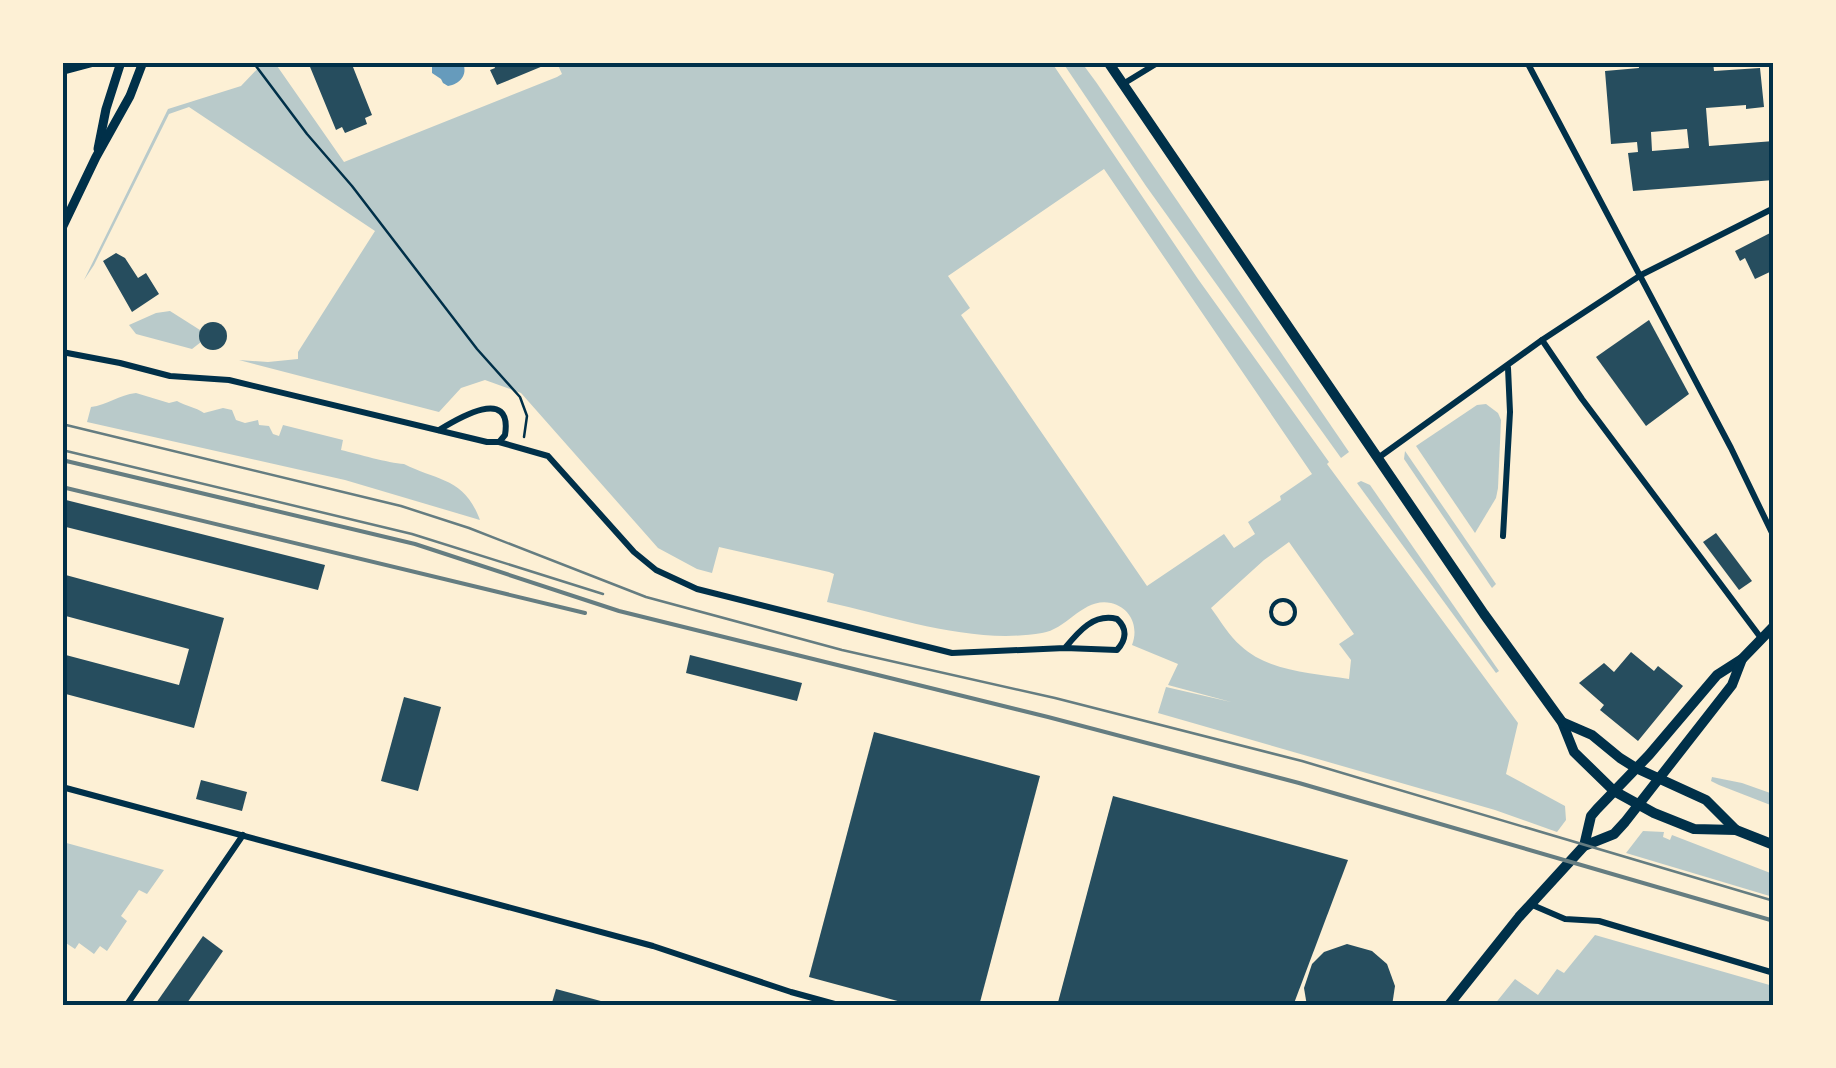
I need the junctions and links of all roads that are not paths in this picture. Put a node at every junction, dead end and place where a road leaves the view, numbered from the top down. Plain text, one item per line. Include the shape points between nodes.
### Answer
1 (92, 62) edge
2 (121, 62) edge
3 (146, 62) edge
4 (1108, 62) edge
5 (1159, 62) edge
6 (1527, 62) edge
7 (62, 70) edge
8 (1123, 84) junction
9 (96, 157) junction
10 (1774, 208) edge
11 (62, 228) edge
12 (1641, 275) junction
13 (1542, 340) junction
14 (62, 352) edge
15 (1508, 366) junction
16 (439, 430) junction
17 (498, 442) junction
18 (1378, 458) junction
19 (1503, 536) dead end
20 (1774, 538) edge
21 (1280, 600) joint
22 (1774, 626) edge
23 (1761, 638) junction
24 (1065, 648) junction
25 (1742, 659) junction
26 (1562, 722) junction
27 (1636, 768) junction
28 (1659, 780) junction
29 (62, 788) edge
30 (1614, 790) junction
31 (1638, 806) junction
32 (1736, 830) junction
33 (243, 835) junction
34 (1774, 845) edge
35 (1584, 846) junction
36 (1530, 904) junction
37 (1774, 973) edge
38 (126, 1006) edge
39 (842, 1006) edge
40 (1448, 1006) edge

1 - 7 main road
2 - 9 street
3 - 9 street
4 - 8 main road
5 - 8 street
6 - 12 street
8 - 18 main road
9 - 11 street
10 - 12 street
12 - 13 street
12 - 20 street
13 - 15 street
13 - 23 street
14 - 16 street via 170,376 230,380
15 - 18 street
15 - 19 street
16 - 17 street
16 - 17 street via 486,408 506,423
17 - 24 street via 548,456 634,552 685,585 952,653
18 - 26 main road
21 - 21 lane via 1295,608 1286,623 1272,615
22 - 23 main road
23 - 25 main road
24 - 24 street via 1117,650 1125,630 1117,619 1100,618
25 - 27 main road via 1717,674
25 - 28 main road via 1732,685
26 - 27 main road
26 - 30 main road via 1574,752
27 - 28 main road
27 - 30 main road
28 - 31 main road
28 - 32 main road via 1706,800
29 - 33 street
30 - 31 main road
30 - 35 main road via 1591,816
31 - 32 main road via 1694,829
31 - 35 main road via 1614,834
32 - 34 main road
33 - 38 street
33 - 39 street via 666,949
35 - 36 main road
36 - 37 street
36 - 40 main road

